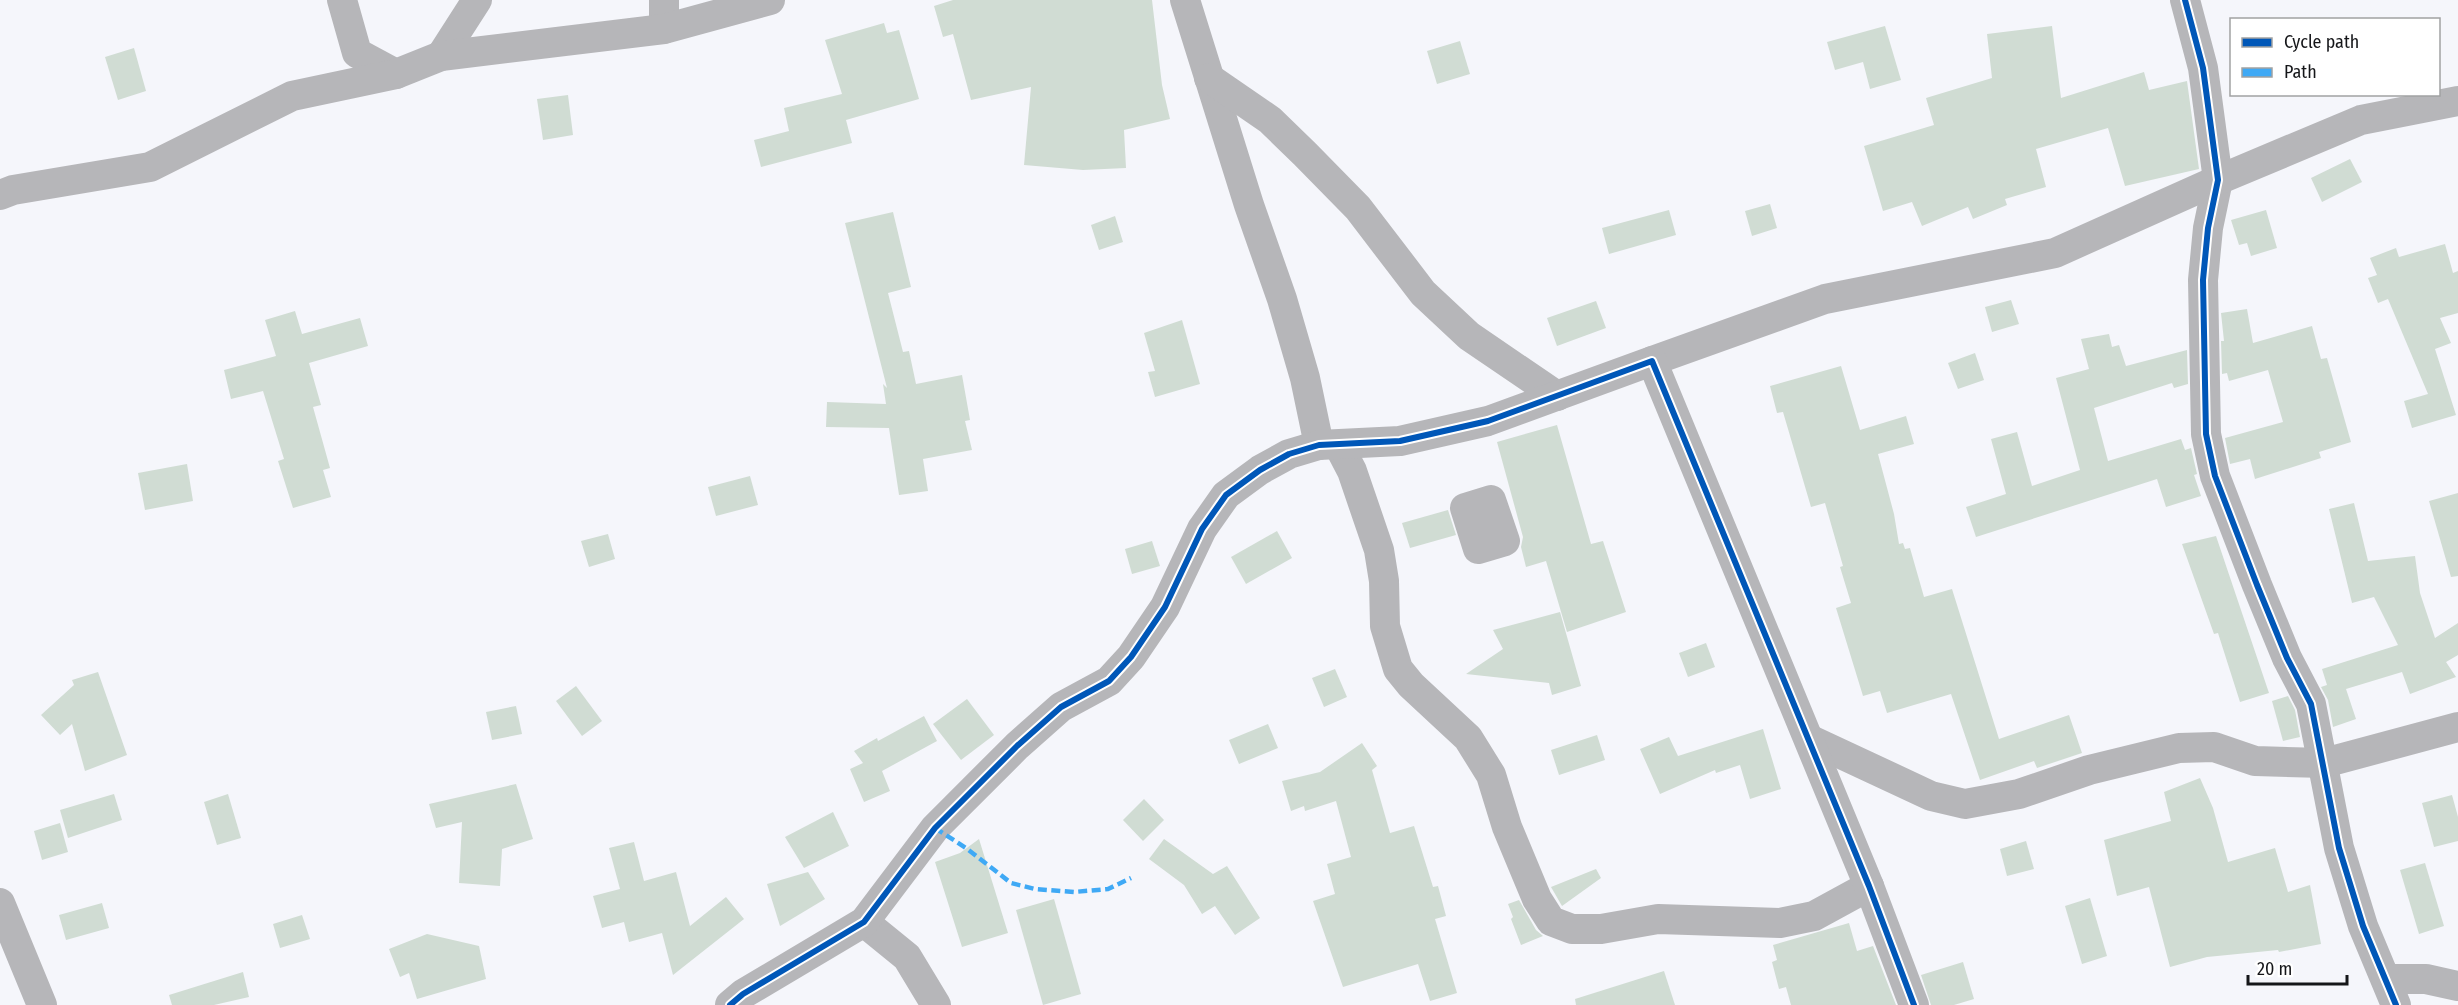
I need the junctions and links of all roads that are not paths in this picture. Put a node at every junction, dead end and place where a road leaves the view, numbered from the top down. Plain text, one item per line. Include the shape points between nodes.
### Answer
1 (342, 0) edge
2 (477, 0) edge
3 (664, 0) edge
4 (770, 0) edge
5 (1185, 0) edge
6 (2185, 0) edge
7 (664, 29) junction
8 (441, 56) junction
9 (396, 74) junction
10 (1209, 78) junction
11 (2458, 101) edge
12 (2218, 180) junction
13 (0, 195) edge
14 (1652, 361) junction
15 (1557, 396) junction
16 (1329, 446) junction
17 (2458, 727) edge
18 (1809, 739) junction
19 (2324, 763) junction
20 (1869, 886) junction
21 (0, 903) edge
22 (864, 922) junction
23 (2458, 986) edge
24 (2391, 992) edge
25 (42, 1005) edge
26 (730, 1005) edge
27 (936, 1005) edge
28 (1914, 1005) edge

1 - 9 street via 357,53
2 - 8 street
3 - 7 street
4 - 7 street
5 - 10 street
6 - 12 street via 2203,68
7 - 8 street
8 - 9 street
9 - 13 street via 292,96 150,167
10 - 15 street via 1270,120 1305,154 1358,208 1424,293 1469,336
10 - 16 street
11 - 12 street via 2361,120
12 - 14 street via 2055,253 1825,299
12 - 19 street via 2203,280 2206,434 2215,476 2257,585 2311,704
14 - 15 street
14 - 18 street
15 - 16 street via 1488,421 1411,439
16 - 20 street via 1352,471 1379,550 1385,626 1398,669 1468,738 1491,775 1532,888 1551,921 1572,929 1658,919 1780,922 1814,916
16 - 22 street via 1289,454 1226,495 1202,529 1165,607 1131,657 1109,681 1060,707 1017,746 935,828
17 - 19 street
18 - 19 street via 1931,796 1965,804 2019,794 2089,770 2179,748 2214,747 2255,761
18 - 20 street
19 - 24 street via 2340,848 2363,926
20 - 28 street
21 - 25 street
22 - 26 street via 742,994
22 - 27 street via 907,957
23 - 24 street via 2426,980

